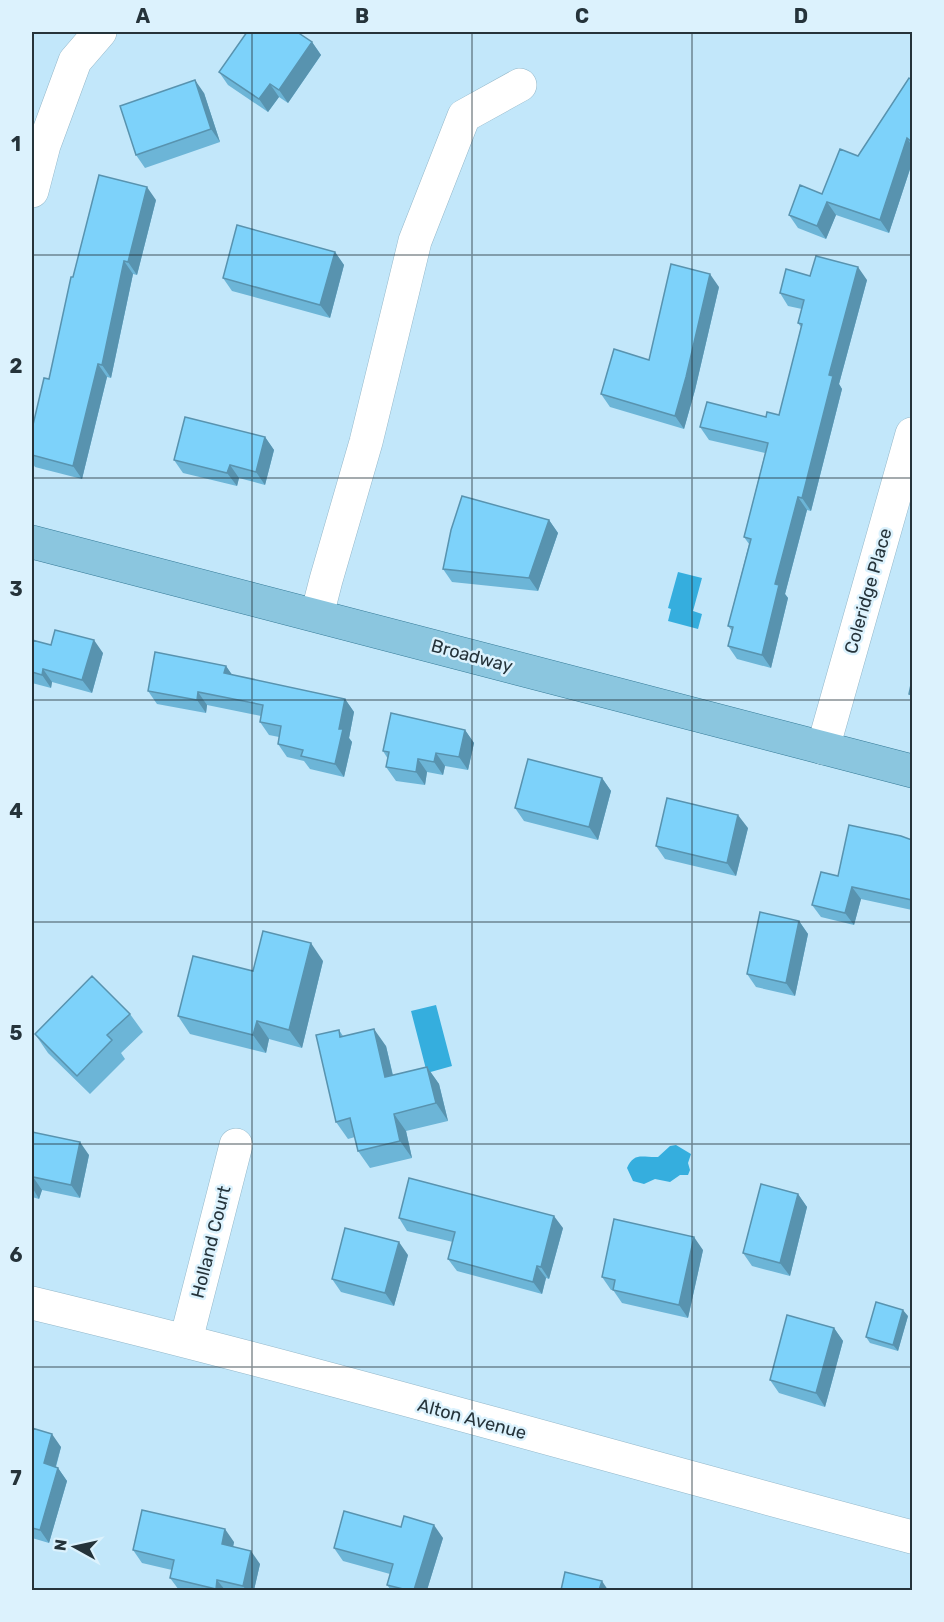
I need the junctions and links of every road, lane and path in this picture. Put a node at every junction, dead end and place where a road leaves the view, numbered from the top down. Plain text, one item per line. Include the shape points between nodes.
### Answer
1 (100, 32) edge
2 (520, 85) dead end
3 (32, 191) edge
4 (912, 434) edge
5 (32, 542) edge
6 (318, 615) junction
7 (823, 748) junction
8 (912, 771) edge
9 (236, 1144) dead end
10 (32, 1303) edge
11 (186, 1340) junction
12 (912, 1537) edge

1 - 3 street via 75,61 44,145
2 - 6 street via 464,116 415,241 366,442
4 - 7 street, Coleridge Place
5 - 6 main road, Broadway
6 - 7 main road, Broadway
7 - 8 main road, Broadway
9 - 11 street, Holland Court
10 - 11 street, Alton Avenue
11 - 12 street, Alton Avenue

